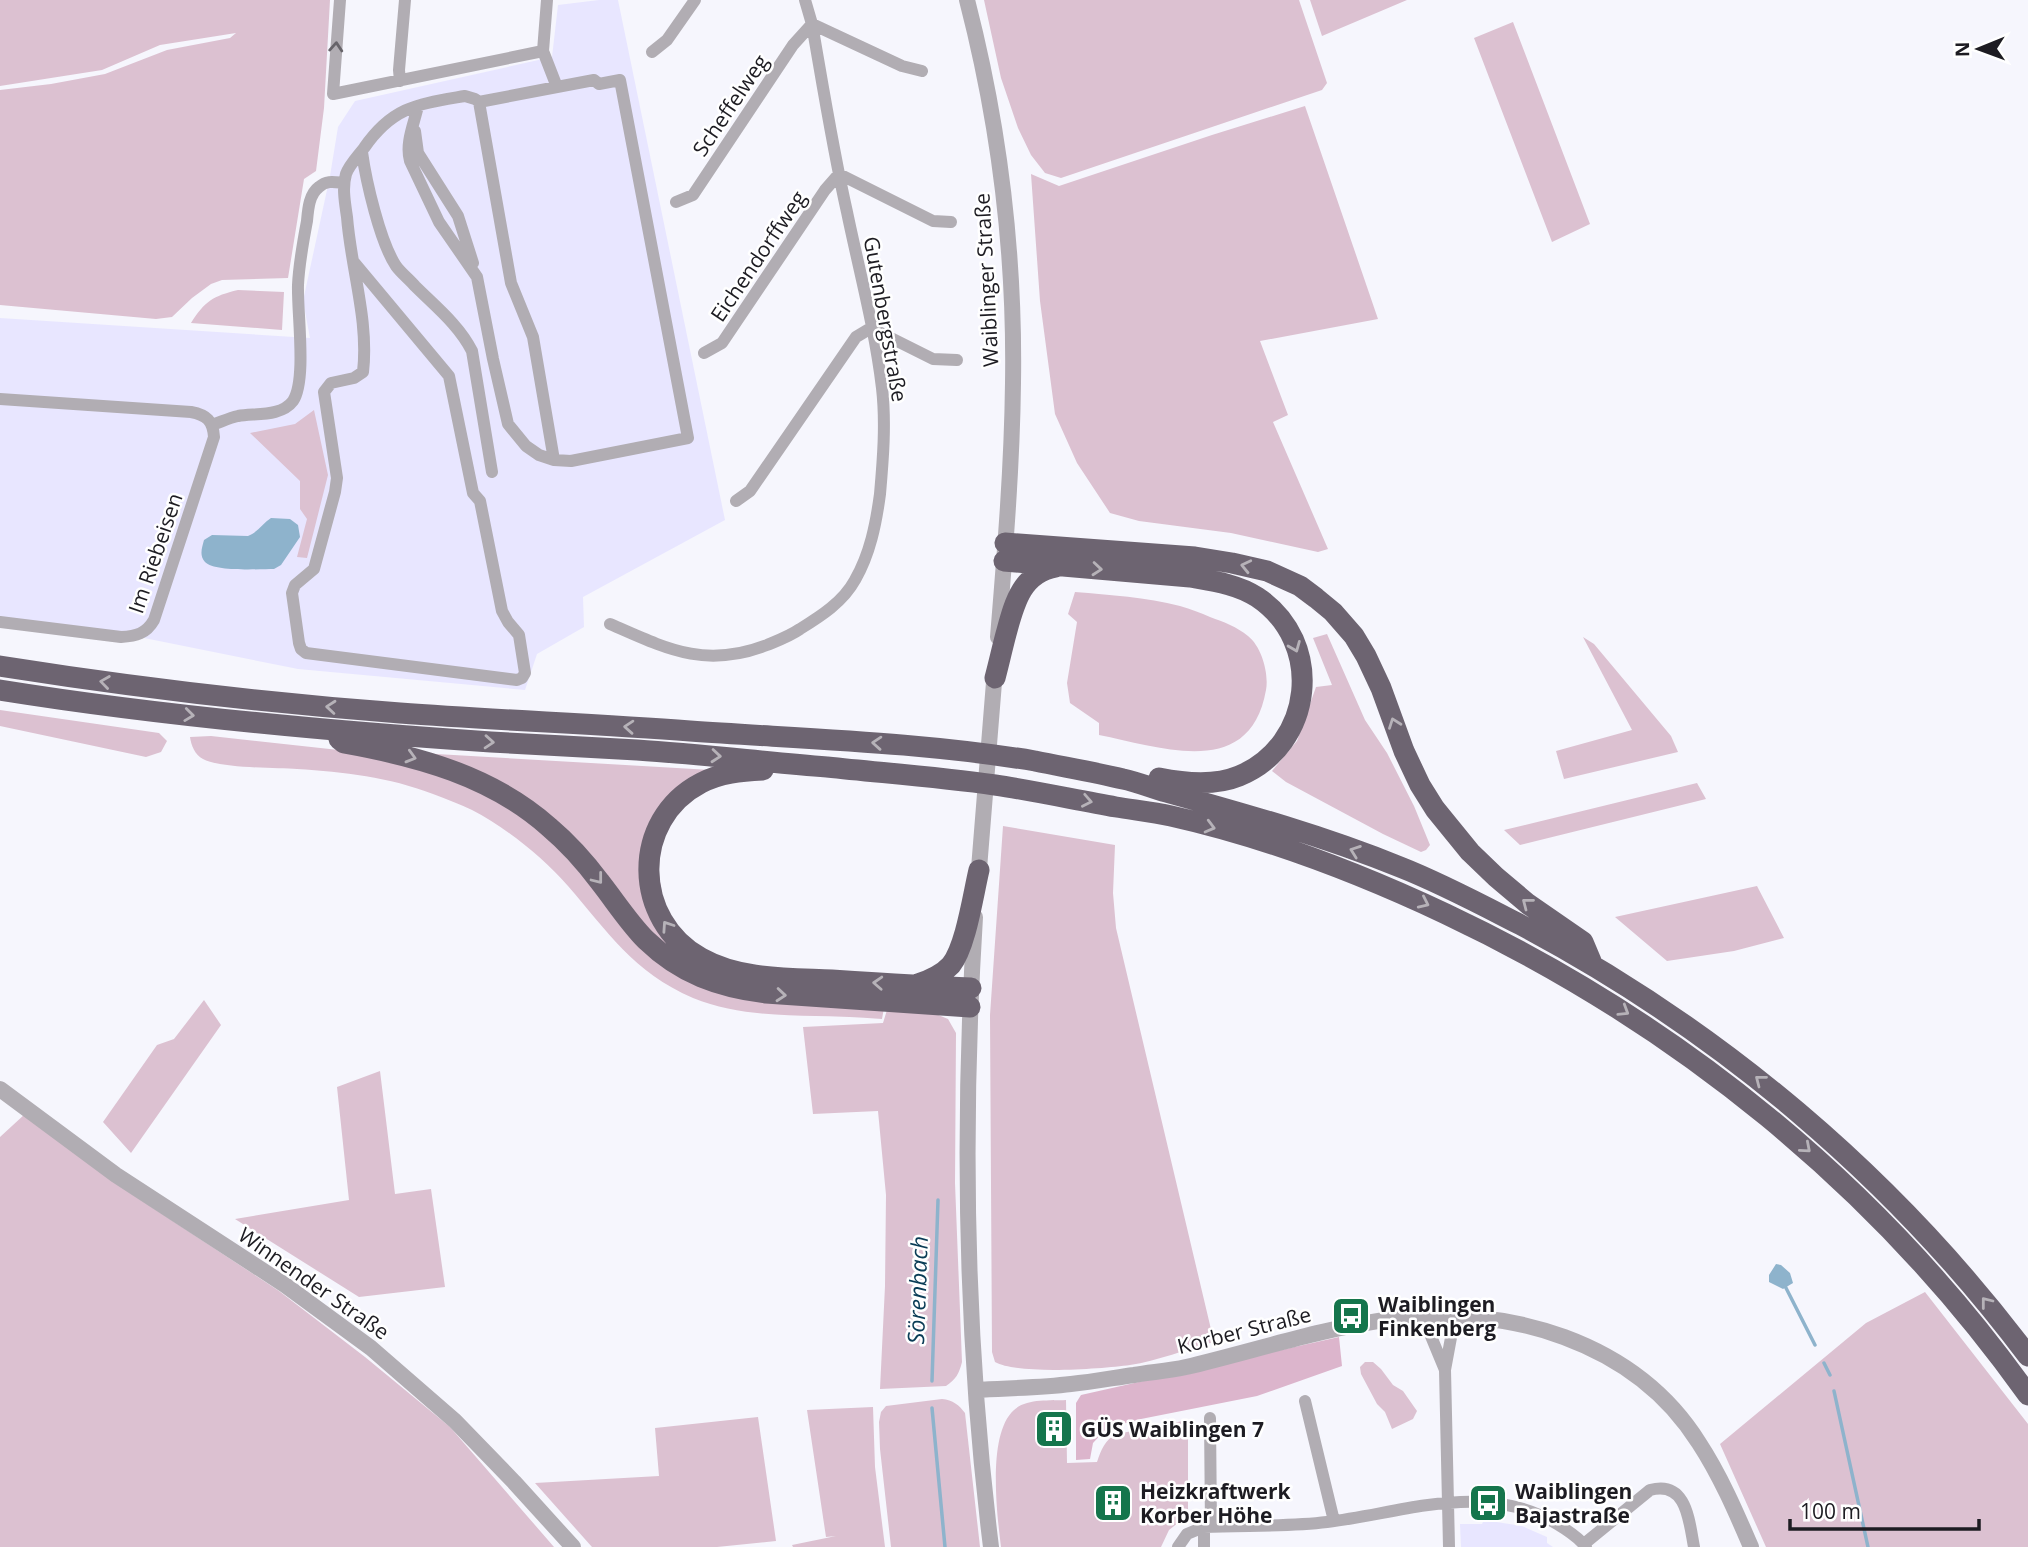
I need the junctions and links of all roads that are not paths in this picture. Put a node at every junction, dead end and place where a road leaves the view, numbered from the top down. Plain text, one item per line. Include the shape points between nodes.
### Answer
1 (340, 0) edge
2 (405, 0) edge
3 (547, 0) edge
4 (695, 0) edge
5 (805, 0) edge
6 (967, 0) edge
7 (812, 24) junction
8 (543, 51) junction
9 (652, 52) dead end
10 (922, 71) dead end
11 (400, 81) junction
12 (558, 87) junction
13 (478, 102) junction
14 (418, 106) junction
15 (415, 122) junction
16 (362, 152) junction
17 (839, 174) junction
18 (344, 183) junction
19 (676, 202) dead end
20 (951, 222) dead end
21 (353, 261) junction
22 (477, 277) junction
23 (871, 328) junction
24 (704, 353) dead end
25 (957, 360) dead end
26 (0, 399) edge
27 (212, 425) junction
28 (554, 460) junction
29 (492, 472) dead end
30 (736, 500) dead end
31 (1005, 552) junction
32 (1063, 566) junction
33 (0, 622) edge
34 (610, 624) dead end
35 (0, 666) edge
36 (995, 677) junction
37 (0, 690) edge
38 (323, 729) junction
39 (804, 765) junction
40 (1125, 779) junction
41 (979, 870) junction
42 (1593, 964) junction
43 (915, 985) junction
44 (970, 998) junction
45 (0, 1089) edge
46 (1455, 1316) junction
47 (1423, 1318) junction
48 (2028, 1356) edge
49 (1445, 1370) junction
50 (976, 1390) junction
51 (2028, 1395) edge
52 (1305, 1401) dead end
53 (1210, 1418) dead end
54 (1447, 1502) junction
55 (1334, 1521) junction
56 (1208, 1527) junction
57 (1585, 1545) edge
58 (573, 1547) edge
59 (991, 1547) edge
60 (1178, 1547) edge
61 (1204, 1547) edge
62 (1450, 1547) edge
63 (1694, 1547) edge
64 (1751, 1547) edge

11 -> 1 street via 332,94
2 - 11 street
3 - 8 street
4 - 9 street via 667,40
5 - 7 street, Gutenbergstraße
6 - 31 street, Waiblinger Straße via 999,163 1007,246 1013,381
7 - 10 street
7 - 17 street, Gutenbergstraße
7 - 19 street, Scheffelweg via 793,45 693,195
8 - 11 street
8 - 12 street
12 - 13 street
12 - 28 street via 620,80 688,438 571,461
13 - 14 street via 465,96
13 - 28 street via 511,283 533,337
14 - 15 street
14 - 16 street via 390,118
15 - 22 street via 418,153 458,216
15 - 22 street via 409,139 410,162 439,222
16 - 18 street
16 - 29 street via 382,232 397,268 463,334 471,351
17 - 20 street via 933,221
17 - 23 street, Gutenbergstraße
17 - 24 street, Eichendorffweg via 722,343
18 - 21 street
18 - 27 street via 329,181 319,186 309,207 298,284 300,375 292,403
21 - 21 street via 449,376 502,611 519,635 525,673 517,680 318,656 301,649 292,593 314,569 337,478 324,392 331,383 363,372 366,348
22 - 28 street via 508,424 526,446
23 - 25 street via 933,359
23 - 30 street via 856,337 750,491
23 - 34 street, Gutenbergstraße via 882,389 882,477 877,517 863,564 839,600 792,635 724,656 693,655 660,646
26 - 27 street via 191,412 206,417
27 - 33 street, Im Riebeisen via 212,448 150,628 121,637
31 - 32 highway
31 - 36 street, Waiblinger Straße
42 -> 31 highway via 1583,942 1496,877 1435,809 1354,636 1300,586 1267,571 1195,557
32 - 36 highway via 1036,575 1021,590
32 -> 40 highway via 1190,577 1239,588 1270,608 1282,622 1300,660 1302,698 1296,719 1286,738 1256,767 1216,781
40 -> 35 highway via 1034,761 883,743 413,714 130,685
36 - 41 street, Waiblinger Straße
37 -> 38 highway
38 -> 39 highway
38 -> 44 highway via 344,743 390,751 464,774 526,808 572,848 647,940 689,972 712,982 766,993
43 -> 39 highway via 735,971 700,958 663,923 650,890 649,856 654,837 673,806 699,784 719,776 785,771
39 -> 51 highway via 1030,790 1172,816 1308,856 1396,890 1484,932 1644,1023 1776,1123 1865,1204 1947,1291
42 -> 40 highway via 1402,868 1235,810
41 - 43 highway via 956,956 943,972
41 - 44 street, Waiblinger Straße
48 -> 42 highway via 1972,1284 1834,1143 1725,1053
43 - 44 highway
44 - 50 street, Waiblinger Straße via 967,1200
45 - 58 street, Winnender Straße via 116,1175 285,1285 371,1348 455,1421
46 - 47 street, Korber Straße
46 - 49 street
46 - 64 street, Korber Straße via 1521,1324 1575,1340 1652,1388 1699,1442
47 - 49 street
47 - 50 street, Korber Straße via 1359,1325 1183,1367 1069,1384
49 - 54 street
50 - 59 street, Waiblinger Straße
52 - 55 street
53 - 56 street
54 - 55 street
54 - 57 street via 1517,1507 1543,1516
54 - 62 street
55 - 56 street
56 - 60 street via 1187,1534
56 - 61 street
57 - 63 street via 1650,1490 1661,1487 1671,1489 1682,1500

